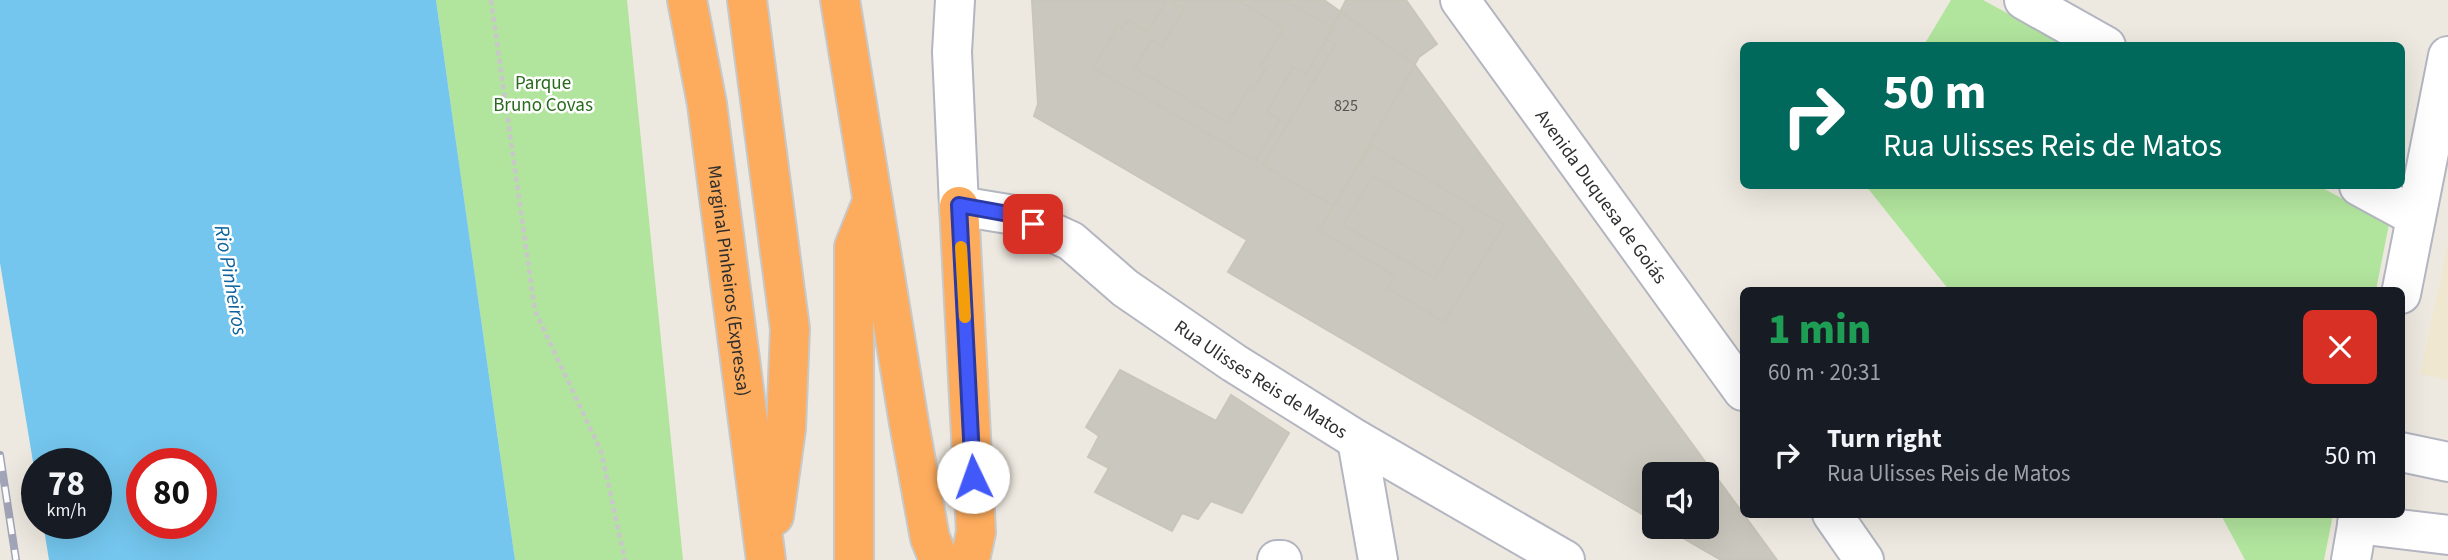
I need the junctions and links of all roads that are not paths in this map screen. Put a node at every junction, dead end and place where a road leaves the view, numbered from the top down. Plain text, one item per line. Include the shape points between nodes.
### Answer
1 (687, 0) edge
2 (747, 0) edge
3 (840, 0) edge
4 (955, 0) edge
5 (1460, 0) edge
6 (2024, 0) edge
7 (2099, 42) edge
8 (2448, 57) edge
9 (2366, 189) edge
10 (873, 200) junction
11 (959, 205) junction
12 (2416, 216) junction
13 (2402, 287) edge
14 (1740, 387) edge
15 (1357, 440) junction
16 (2405, 453) edge
17 (2448, 462) edge
18 (1835, 518) edge
19 (2356, 533) edge
20 (2448, 535) edge
21 (767, 560) edge
22 (854, 560) edge
23 (939, 560) edge
24 (970, 560) edge
25 (1378, 560) edge
26 (1566, 560) edge
27 (1864, 560) edge

1 - 21 highway, Marginal Pinheiros (Expressa) via 707,104
2 - 21 highway via 790,329 786,429
3 - 10 highway
4 - 11 street via 952,52
5 - 14 street, Avenida Duquesa de Goiás
6 - 7 street
8 - 12 street
9 - 12 street
10 - 22 highway via 854,247
10 - 23 highway via 930,538
11 - 15 street, Rua Ulisses Reis de Matos via 1014,215 1071,241 1172,323
11 - 24 highway via 976,532
12 - 13 street
15 - 25 street
15 - 26 street, Rua Ulisses Reis de Matos
16 - 17 street
18 - 27 street
19 - 20 street

